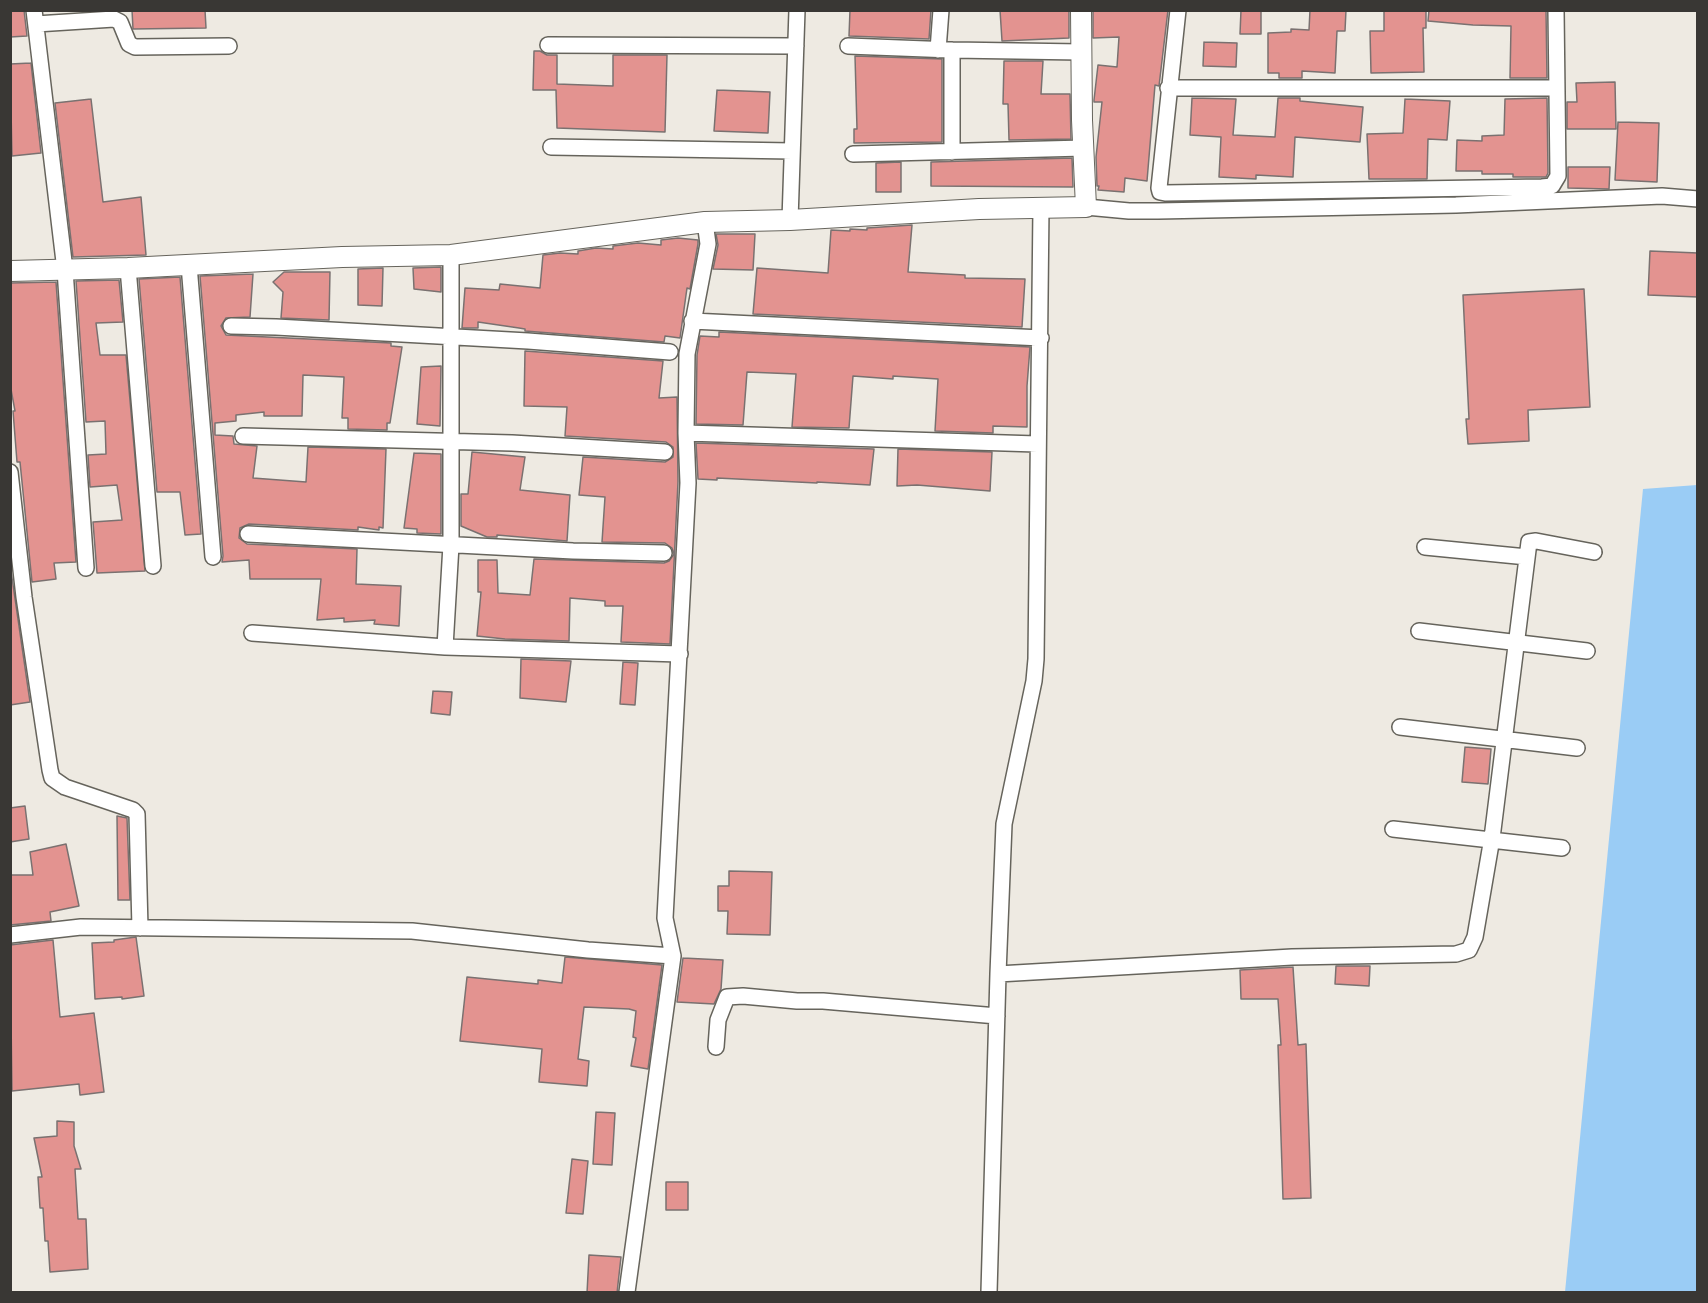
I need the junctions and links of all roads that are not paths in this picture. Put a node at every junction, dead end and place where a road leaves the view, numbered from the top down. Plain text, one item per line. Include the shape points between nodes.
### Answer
1 (797, 10) edge
2 (941, 10) edge
3 (1081, 10) edge
4 (1178, 10) edge
5 (1556, 10) edge
6 (120, 16) edge
7 (35, 17) edge
8 (548, 45) dead end
9 (229, 46) dead end
10 (796, 46) junction
11 (848, 46) dead end
12 (945, 50) junction
13 (1081, 52) junction
14 (1168, 88) junction
15 (1556, 88) junction
16 (551, 147) dead end
17 (1084, 148) junction
18 (792, 151) junction
19 (952, 152) junction
20 (853, 154) dead end
21 (1698, 199) edge
22 (1041, 207) junction
23 (1086, 207) junction
24 (790, 220) junction
25 (705, 222) junction
26 (452, 255) junction
27 (189, 265) junction
28 (128, 268) junction
29 (65, 270) junction
30 (10, 271) edge
31 (692, 321) junction
32 (231, 326) dead end
33 (451, 337) junction
34 (1041, 338) junction
35 (670, 352) dead end
36 (686, 433) junction
37 (243, 436) dead end
38 (452, 442) junction
39 (1037, 444) junction
40 (665, 452) dead end
41 (10, 472) edge
42 (248, 534) dead end
43 (451, 545) junction
44 (1425, 547) dead end
45 (1594, 552) dead end
46 (664, 553) dead end
47 (1527, 556) junction
48 (213, 557) dead end
49 (153, 566) dead end
50 (86, 568) dead end
51 (1419, 630) dead end
52 (252, 633) dead end
53 (1516, 642) junction
54 (445, 647) junction
55 (1587, 651) dead end
56 (680, 654) junction
57 (1400, 727) dead end
58 (1504, 739) junction
59 (1577, 748) dead end
60 (1393, 829) dead end
61 (1492, 838) junction
62 (1562, 848) dead end
63 (140, 928) junction
64 (10, 935) edge
65 (673, 956) junction
66 (998, 974) junction
67 (997, 1016) junction
68 (716, 1047) dead end
69 (627, 1293) edge
70 (989, 1293) edge

1 - 10 street
2 - 12 street
3 - 13 street
4 - 14 street
5 - 15 street
6 - 7 street
6 - 9 street via 126,39 135,47
7 - 29 street
8 - 10 street
10 - 18 street
11 - 12 street
12 - 13 street
12 - 19 street
13 - 17 street
14 - 15 street
14 - 15 street via 1159,188 1165,194 1552,186 1558,176
16 - 18 street
17 - 19 street
17 - 23 street
18 - 24 street
19 - 20 street
21 - 23 street via 1662,195 1456,206 1158,211
22 - 23 street
22 - 24 street
22 - 34 street
24 - 25 street
25 - 26 street
25 - 31 street via 708,244
26 - 27 street
26 - 33 street
27 - 28 street
27 - 48 street
28 - 29 street
28 - 49 street
29 - 30 street
29 - 50 street
31 - 34 street
31 - 36 street via 687,354
32 - 33 street
33 - 35 street
33 - 38 street
34 - 39 street
36 - 39 street
36 - 56 street via 688,483
37 - 38 street
38 - 40 street
38 - 43 street
39 - 66 street via 1034,681 1004,824
41 - 63 street via 24,597 52,778 65,787 137,814
42 - 43 street
43 - 46 street
43 - 54 street
44 - 47 street
45 - 47 street via 1532,541
47 - 53 street
51 - 53 street
52 - 54 street
53 - 55 street
53 - 58 street
54 - 56 street
56 - 65 street via 665,918
57 - 58 street
58 - 59 street
58 - 61 street
60 - 61 street
61 - 62 street
61 - 66 street via 1475,937 1470,950 1456,954 1292,957
63 - 64 street via 81,927
63 - 65 street via 412,931
65 - 69 street
66 - 67 street
67 - 68 street via 727,997 718,1020
67 - 70 street

